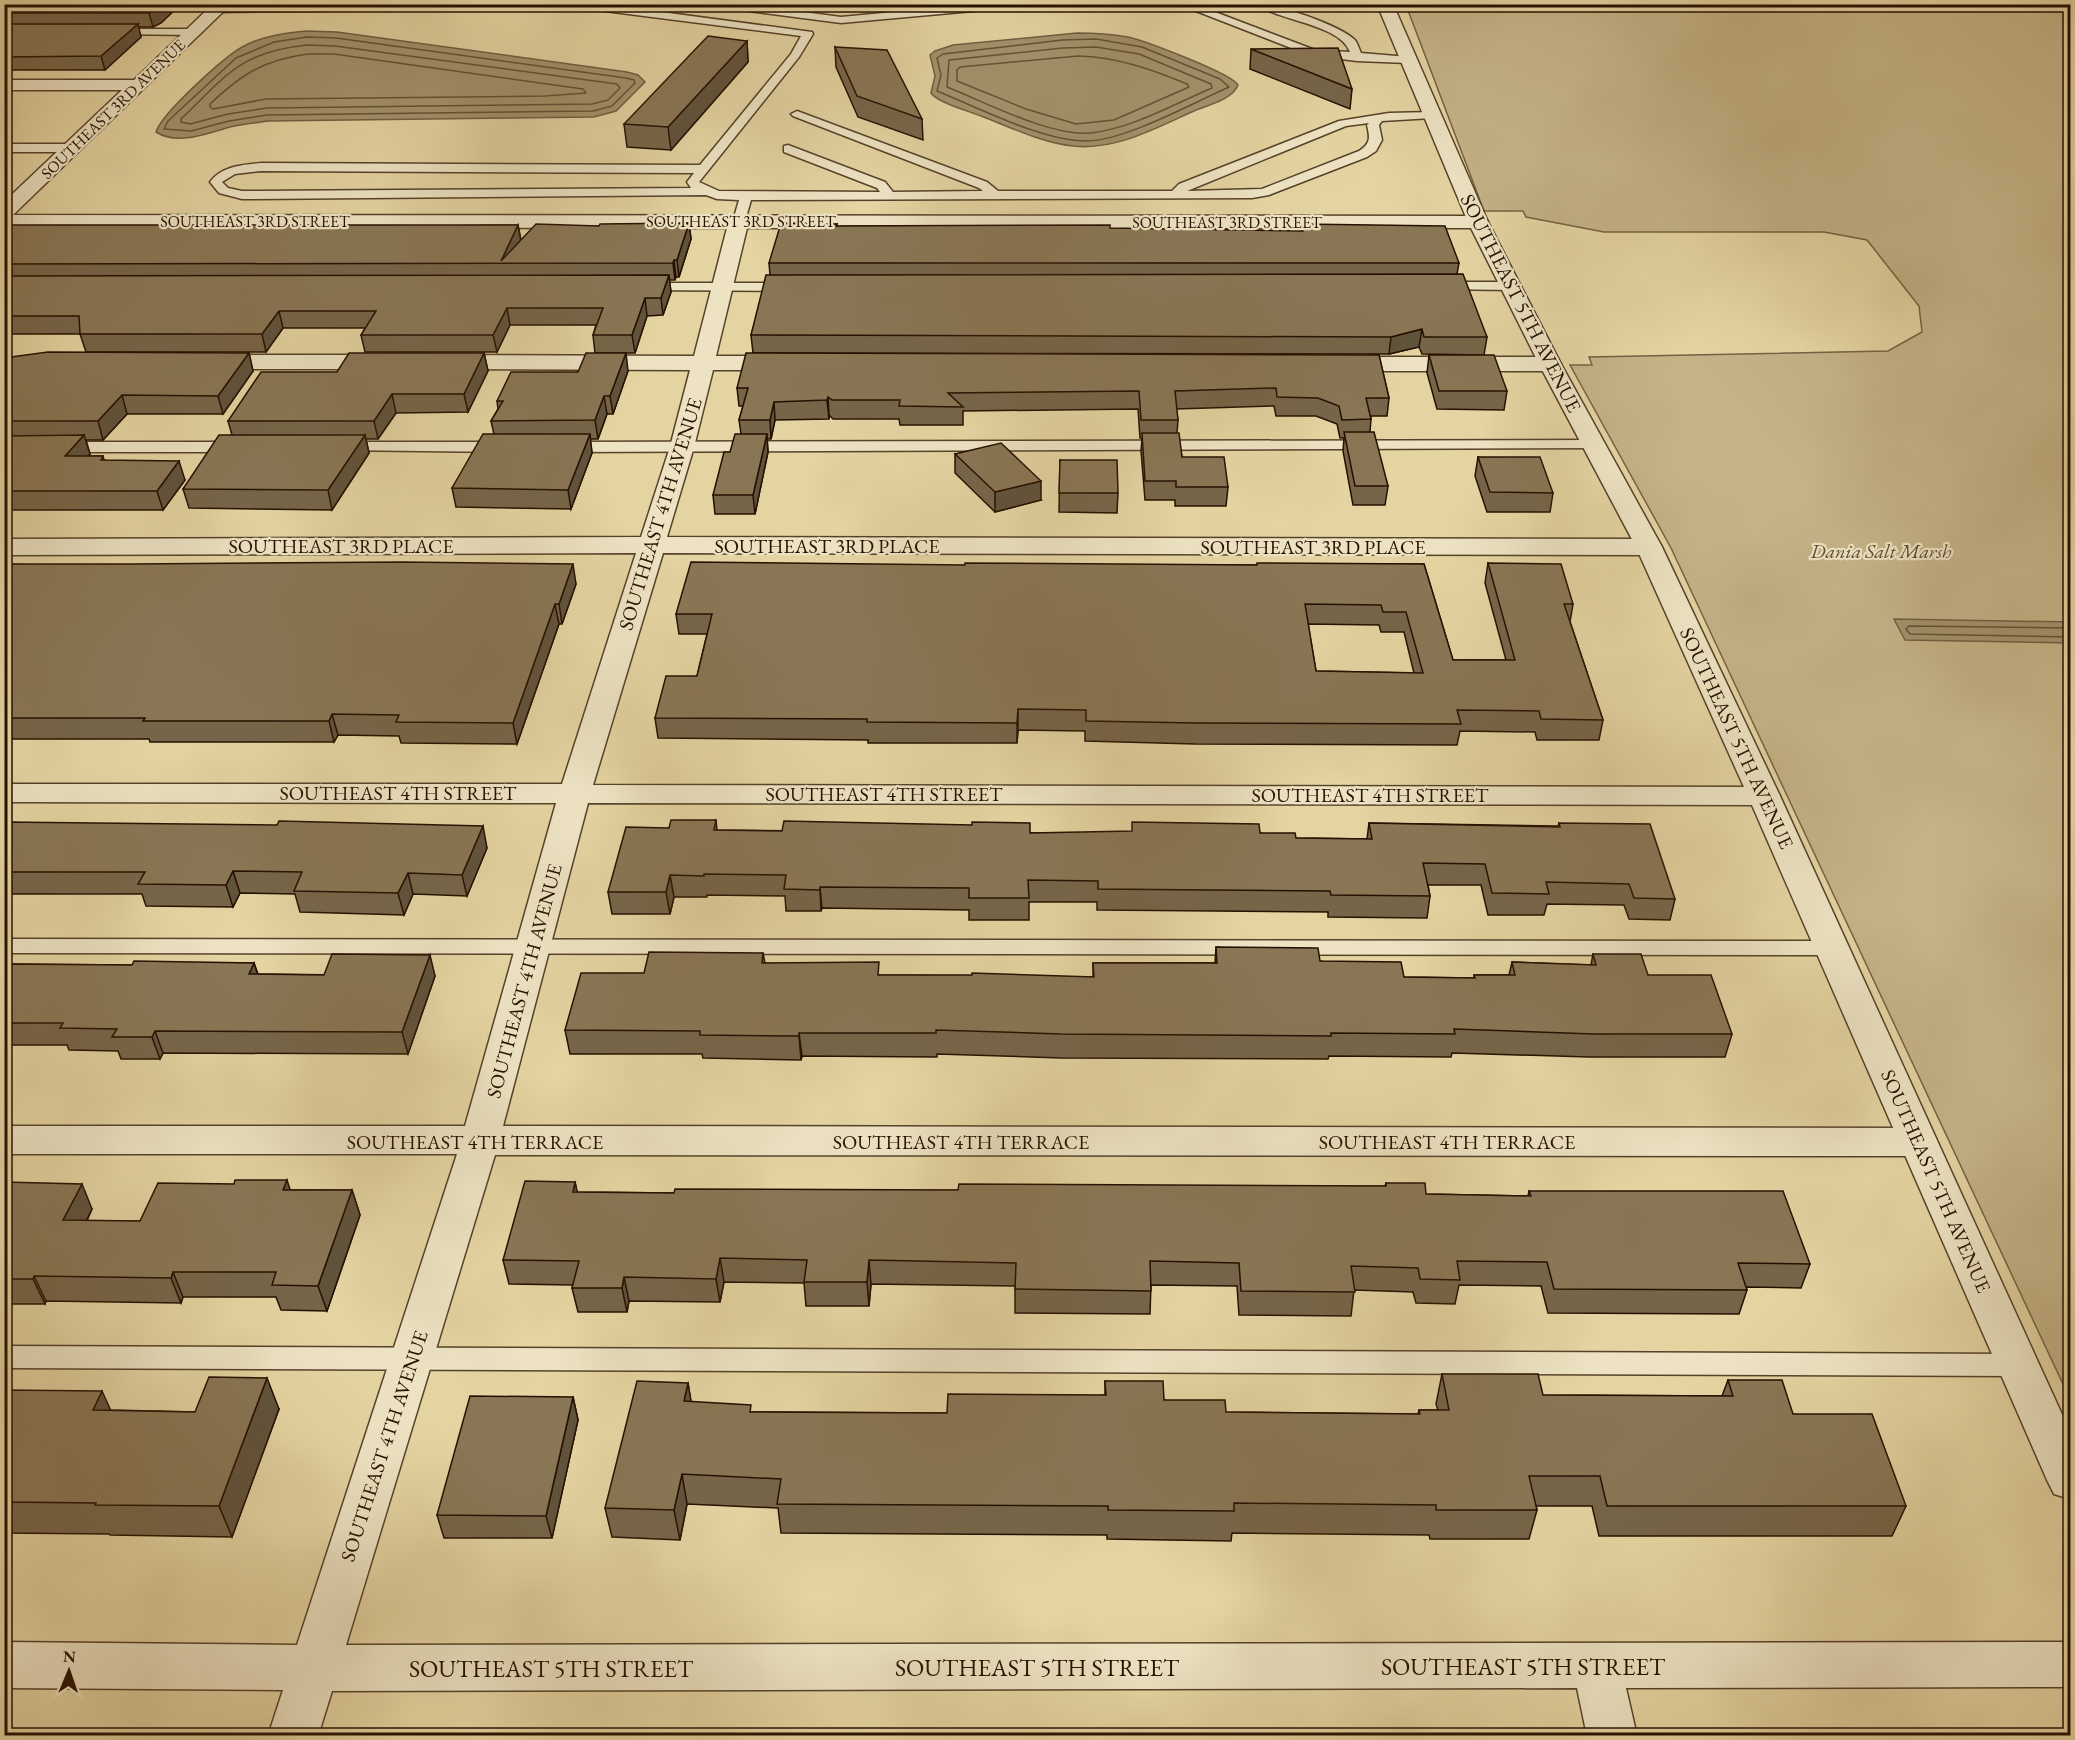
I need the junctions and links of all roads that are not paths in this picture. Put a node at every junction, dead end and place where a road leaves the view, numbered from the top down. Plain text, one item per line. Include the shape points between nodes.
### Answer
1 (597, 4) edge
2 (717, 4) edge
3 (1017, 4) edge
4 (1183, 4) edge
5 (1261, 4) edge
6 (1385, 4) edge
7 (581, 5) edge
8 (410, 6) edge
9 (220, 7) edge
10 (341, 7) edge
11 (99, 32) edge
12 (193, 32) junction
13 (1357, 58) junction
14 (1408, 60) junction
15 (4, 85) edge
16 (137, 85) junction
17 (797, 114) dead end
18 (1432, 115) junction
19 (1389, 116) junction
20 (4, 148) edge
21 (72, 148) junction
22 (788, 149) dead end
23 (702, 169) junction
24 (704, 192) junction
25 (889, 195) junction
26 (996, 195) junction
27 (1175, 195) junction
28 (743, 209) junction
29 (4, 213) edge
30 (4, 221) edge
31 (1478, 222) junction
32 (1427, 286) edge
33 (1511, 286) junction
34 (628, 287) edge
35 (724, 287) junction
36 (807, 287) edge
37 (182, 362) edge
38 (704, 363) junction
39 (812, 363) edge
40 (1312, 364) edge
41 (1550, 364) junction
42 (1594, 445) junction
43 (4, 447) edge
44 (254, 447) edge
45 (326, 447) edge
46 (516, 447) edge
47 (551, 447) edge
48 (682, 447) junction
49 (651, 545) junction
50 (4, 547) edge
51 (1649, 547) junction
52 (4, 793) edge
53 (574, 793) junction
54 (1764, 796) junction
55 (4, 946) edge
56 (533, 946) junction
57 (1832, 948) junction
58 (4, 1140) edge
59 (480, 1142) junction
60 (1918, 1142) junction
61 (4, 1357) edge
62 (412, 1359) junction
63 (2019, 1365) junction
64 (2070, 1480) edge
65 (4, 1665) edge
66 (2070, 1665) edge
67 (1596, 1666) junction
68 (314, 1668) junction
69 (293, 1736) edge
70 (1611, 1736) edge

1 - 7 lane
2 - 3 lane via 841,20
4 - 13 lane via 1313,53
5 - 13 lane via 1347,38
6 - 14 street, SOUTHEAST 5TH AVENUE
7 - 8 lane
7 - 23 lane via 808,34
8 - 10 lane
9 - 10 lane
9 - 12 street, SOUTHEAST 3RD AVENUE
11 - 12 lane
12 - 16 street, SOUTHEAST 3RD AVENUE
13 - 14 lane
14 - 18 street, SOUTHEAST 5TH AVENUE
15 - 16 street
16 - 21 street, SOUTHEAST 3RD AVENUE
17 - 26 lane via 983,185
18 - 19 lane
18 - 31 street, SOUTHEAST 5TH AVENUE
19 - 27 lane via 1343,123 1183,187
19 - 27 lane via 1376,120 1376,140 1363,154 1265,192
20 - 21 lane
21 - 29 street, SOUTHEAST 3RD AVENUE
22 - 25 lane via 881,185
23 - 24 lane via 693,182
23 - 24 lane via 261,167 234,171 220,176 216,182 228,193 242,195
24 - 28 lane
25 - 26 lane
25 - 28 lane
26 - 27 lane
28 - 30 street, SOUTHEAST 3RD STREET
28 - 31 street, SOUTHEAST 3RD STREET
28 - 35 street, SOUTHEAST 4TH AVENUE
31 - 33 street, SOUTHEAST 5TH AVENUE
32 - 33 lane
33 - 41 street, SOUTHEAST 5TH AVENUE
34 - 35 lane
35 - 36 lane
35 - 38 street, SOUTHEAST 4TH AVENUE
37 - 38 street
38 - 39 street
38 - 48 street, SOUTHEAST 4TH AVENUE
40 - 41 street
41 - 42 street, SOUTHEAST 5TH AVENUE
42 - 48 lane
42 - 51 street, SOUTHEAST 5TH AVENUE
43 - 44 lane
45 - 46 lane
47 - 48 lane
48 - 49 street, SOUTHEAST 4TH AVENUE
49 - 50 street, SOUTHEAST 3RD PLACE
49 - 51 street, SOUTHEAST 3RD PLACE
49 - 53 street, SOUTHEAST 4TH AVENUE
51 - 54 street, SOUTHEAST 5TH AVENUE
52 - 53 street, SOUTHEAST 4TH STREET
53 - 54 street, SOUTHEAST 4TH STREET
53 - 56 street, SOUTHEAST 4TH AVENUE
54 - 57 street, SOUTHEAST 5TH AVENUE
55 - 56 lane
56 - 57 lane
56 - 59 street, SOUTHEAST 4TH AVENUE
57 - 60 street, SOUTHEAST 5TH AVENUE
58 - 59 street, SOUTHEAST 4TH TERRACE
59 - 60 street, SOUTHEAST 4TH TERRACE
59 - 62 street, SOUTHEAST 4TH AVENUE
60 - 63 street, SOUTHEAST 5TH AVENUE
61 - 62 lane
62 - 63 lane
62 - 68 street, SOUTHEAST 4TH AVENUE
63 - 64 street, SOUTHEAST 5TH AVENUE
65 - 68 street, SOUTHEAST 5TH STREET
66 - 67 street, SOUTHEAST 5TH STREET
67 - 68 street, SOUTHEAST 5TH STREET
67 - 70 street
68 - 69 street, SOUTHEAST 4TH AVENUE

